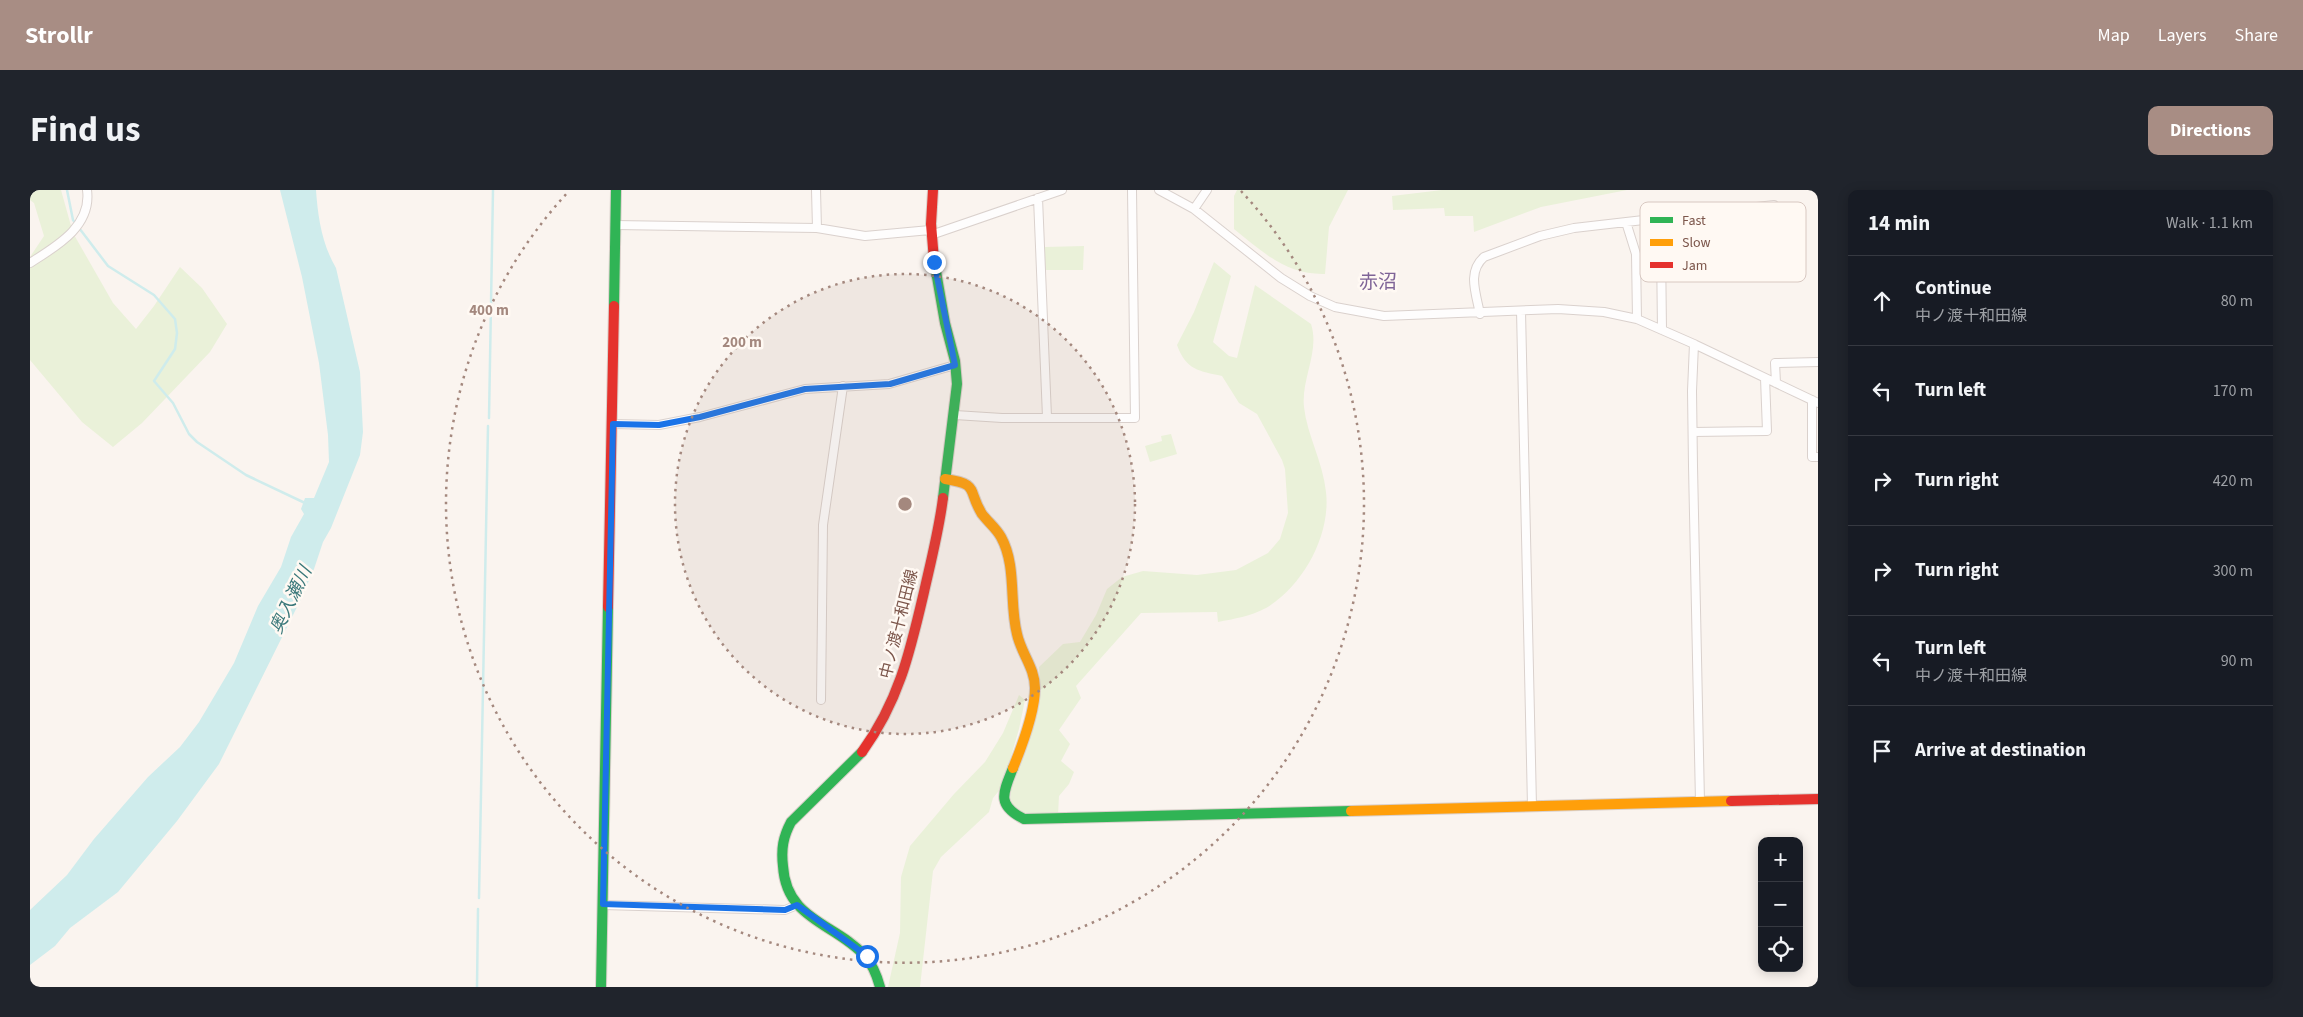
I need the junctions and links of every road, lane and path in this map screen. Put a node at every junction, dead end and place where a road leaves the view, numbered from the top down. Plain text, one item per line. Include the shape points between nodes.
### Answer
1 (87, 190) edge
2 (616, 190) edge
3 (816, 190) edge
4 (932, 190) edge
5 (1062, 190) edge
6 (1132, 190) edge
7 (1159, 190) edge
8 (1207, 190) edge
9 (1038, 198) junction
10 (1194, 209) junction
11 (1640, 220) edge
12 (1626, 222) junction
13 (616, 225) junction
14 (817, 228) junction
15 (931, 232) junction
16 (30, 263) edge
17 (1661, 282) edge
18 (1521, 311) junction
19 (1480, 314) junction
20 (1637, 319) junction
21 (1662, 330) junction
22 (1694, 344) junction
23 (1818, 362) edge
24 (955, 365) junction
25 (1765, 378) junction
26 (1776, 383) junction
27 (843, 386) junction
28 (1815, 402) edge
29 (955, 415) junction
30 (1047, 417) junction
31 (613, 424) junction
32 (1692, 432) junction
33 (1818, 457) edge
34 (945, 479) junction
35 (821, 700) dead end
36 (1818, 799) edge
37 (1700, 802) junction
38 (1532, 806) junction
39 (603, 904) junction
40 (797, 905) junction
41 (601, 987) edge
42 (880, 987) edge

1 - 16 street via 89,204 79,225
2 - 13 street
3 - 14 street
4 - 15 street, 中ノ渡十和田線
5 - 9 street
6 - 30 street via 1135,418
7 - 10 street
8 - 10 street
9 - 15 street
9 - 30 street
10 - 19 street via 1281,278 1335,307 1384,316
11 - 12 street
12 - 19 street via 1556,231 1484,257 1474,269
12 - 20 street via 1636,254
13 - 14 street
13 - 31 street
14 - 15 street via 865,236
15 - 24 street, 中ノ渡十和田線
17 - 21 street
18 - 19 street
18 - 20 street via 1582,310
18 - 38 street
20 - 21 street
21 - 22 street
22 - 25 street
22 - 32 street
23 - 26 street via 1775,364
24 - 27 street via 890,384
24 - 29 street, 中ノ渡十和田線
25 - 26 street
25 - 32 street via 1767,431
26 - 28 street
27 - 31 street via 805,389 659,425
27 - 35 street via 823,525
28 - 33 street via 1812,458
29 - 30 street
29 - 34 street, 中ノ渡十和田線
31 - 39 street
32 - 37 street
34 - 38 street via 966,481 971,485 981,512 1002,538 1007,553 1014,623 1035,679 1035,693 1005,790 1004,800 1014,815 1024,819 1048,819
34 - 40 street, 中ノ渡十和田線 via 940,518 905,674 899,688 858,756 837,780 796,816 784,834 782,861 786,889
36 - 37 street
37 - 38 street
39 - 40 street via 785,910
39 - 41 street
40 - 42 street, 中ノ渡十和田線 via 867,956 876,970

